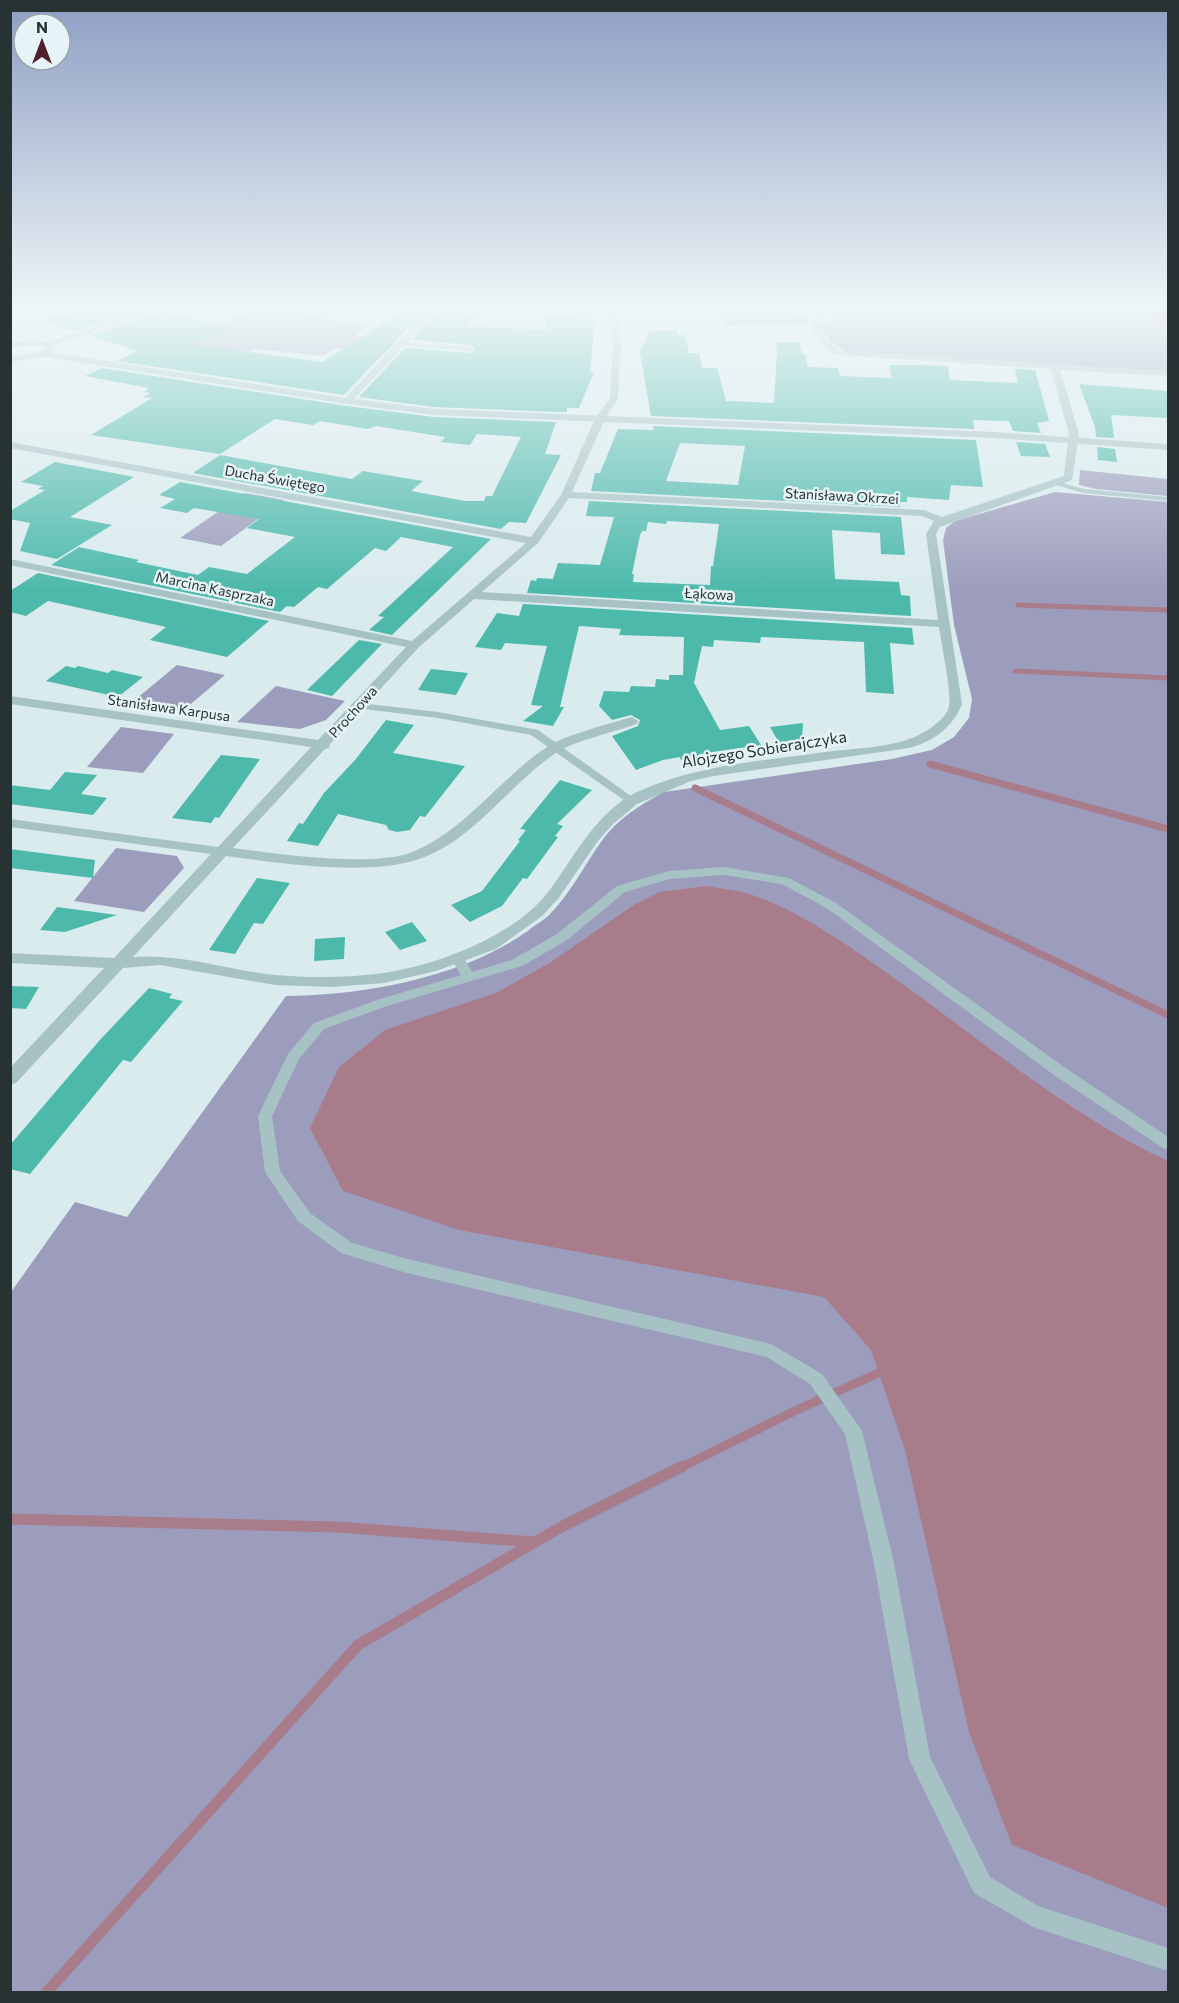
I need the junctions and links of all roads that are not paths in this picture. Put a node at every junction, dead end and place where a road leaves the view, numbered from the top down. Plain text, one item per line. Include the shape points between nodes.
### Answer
1 (369, 403) edge
2 (611, 403) edge
3 (1065, 403) edge
4 (600, 420) junction
5 (1073, 439) junction
6 (10, 445) edge
7 (1168, 447) edge
8 (1059, 483) junction
9 (566, 495) junction
10 (1168, 499) edge
11 (942, 521) junction
12 (534, 541) junction
13 (10, 562) edge
14 (473, 595) junction
15 (943, 624) junction
16 (414, 645) junction
17 (10, 699) edge
18 (359, 706) junction
19 (632, 721) dead end
20 (324, 745) junction
21 (556, 747) junction
22 (632, 801) junction
23 (10, 823) edge
24 (222, 851) junction
25 (10, 958) edge
26 (458, 959) junction
27 (119, 963) junction
28 (469, 978) junction
29 (10, 1079) edge
30 (1168, 1144) edge
31 (1168, 1959) edge

1 - 4 street via 444,412
2 - 4 street, Prochowa
3 - 5 street
4 - 5 street
4 - 9 street, Prochowa
5 - 7 street
5 - 8 street via 1069,478
6 - 12 street, Ducha Świętego
8 - 10 lane via 1083,491
8 - 11 street
9 - 11 street, Stanisława Okrzei via 924,513
9 - 12 street, Prochowa
11 - 15 street, Alojzego Sobierajczyka via 931,534
12 - 14 street, Prochowa
13 - 16 street, Marcina Kasprzaka
14 - 15 street, Łąkowa
14 - 16 street, Prochowa
15 - 22 street, Alojzego Sobierajczyka via 956,704 953,714 932,734 909,744 687,778
16 - 18 street, Prochowa
17 - 20 street, Stanisława Karpusa
18 - 20 street, Prochowa
18 - 21 lane via 534,732
19 - 21 street
20 - 24 street, Prochowa
21 - 22 lane
21 - 24 street via 453,837 412,857 337,864
22 - 26 street, Alojzego Sobierajczyka via 593,838 537,913 490,945
23 - 24 street
24 - 27 street, Prochowa
25 - 27 street, Alojzego Sobierajczyka
26 - 27 street, Alojzego Sobierajczyka via 384,978 332,982 275,980 160,960
26 - 28 lane
27 - 29 street, Prochowa
28 - 30 lane via 517,963 562,937 621,889 669,875 724,871 785,881 832,906 1059,1071
28 - 31 lane via 319,1026 293,1057 266,1116 273,1172 304,1217 347,1248 407,1266 771,1351 816,1378 853,1431 884,1563 920,1759 982,1885 1033,1916

